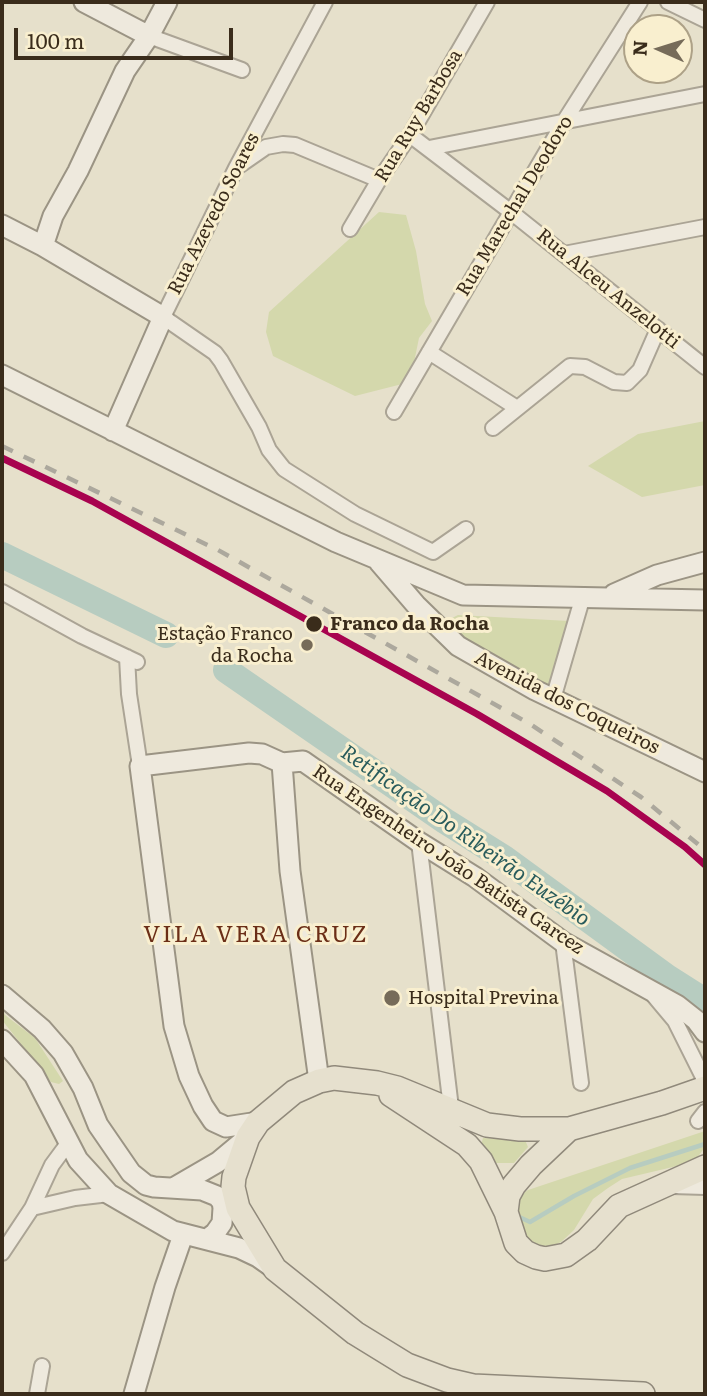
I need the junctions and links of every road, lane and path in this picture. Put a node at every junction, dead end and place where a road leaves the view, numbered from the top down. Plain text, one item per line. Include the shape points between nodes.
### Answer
1 (85, 2) edge
2 (167, 2) edge
3 (325, 2) edge
4 (487, 2) edge
5 (640, 2) edge
6 (668, 2) edge
7 (705, 20) edge
8 (149, 36) junction
9 (242, 70) dead end
10 (705, 94) edge
11 (565, 120) junction
12 (410, 135) junction
13 (429, 148) junction
14 (236, 168) junction
15 (379, 180) junction
16 (511, 212) junction
17 (2, 225) edge
18 (705, 227) edge
19 (350, 229) dead end
20 (43, 246) junction
21 (564, 254) junction
22 (163, 317) junction
23 (658, 329) junction
24 (429, 352) junction
25 (705, 367) edge
26 (2, 375) edge
27 (517, 408) junction
28 (394, 412) dead end
29 (493, 428) dead end
30 (113, 431) junction
31 (466, 529) dead end
32 (379, 561) junction
33 (705, 562) edge
34 (2, 592) edge
35 (453, 592) junction
36 (583, 596) junction
37 (610, 596) junction
38 (705, 600) edge
39 (438, 628) junction
40 (553, 699) junction
41 (282, 763) junction
42 (140, 766) junction
43 (705, 772) edge
44 (419, 842) junction
45 (563, 942) junction
46 (648, 989) junction
47 (2, 995) edge
48 (705, 1031) edge
49 (2, 1040) edge
50 (319, 1081) junction
51 (705, 1081) edge
52 (377, 1083) junction
53 (581, 1083) dead end
54 (705, 1088) edge
55 (86, 1095) junction
56 (451, 1108) junction
57 (55, 1113) junction
58 (98, 1125) junction
59 (573, 1128) junction
60 (253, 1130) junction
61 (69, 1142) junction
62 (705, 1167) edge
63 (665, 1185) junction
64 (705, 1186) edge
65 (174, 1187) junction
66 (109, 1194) junction
67 (32, 1208) junction
68 (506, 1212) junction
69 (183, 1236) junction
70 (206, 1239) junction
71 (2, 1253) edge
72 (275, 1269) junction
73 (42, 1366) dead end
74 (525, 1392) edge
75 (37, 1394) edge
76 (134, 1394) edge
77 (643, 1394) edge

1 - 8 main road
2 - 8 main road
3 - 14 street, Rua Azevedo Soares
4 - 12 street, Rua Ruy Barbosa
5 - 11 street, Rua Marechal Deodoro
6 - 7 street
8 - 9 street
8 - 20 main road via 125,71 53,216
10 - 11 street
11 - 13 street
11 - 16 street, Rua Marechal Deodoro
12 - 13 street, Rua Alceu Anzelotti
12 - 15 street, Rua Ruy Barbosa
13 - 16 street, Rua Alceu Anzelotti
14 - 15 street via 266,147 295,145
14 - 22 street, Rua Azevedo Soares
15 - 19 street, Rua Ruy Barbosa
16 - 21 street, Rua Alceu Anzelotti
16 - 24 street, Rua Marechal Deodoro
17 - 20 main road
18 - 21 street
20 - 22 main road
21 - 23 street, Rua Alceu Anzelotti
22 - 30 main road, Rua Azevedo Soares
22 - 31 street via 222,361 269,450 284,469 355,514 433,552
23 - 25 street, Rua Alceu Anzelotti
23 - 27 street via 639,370 627,383 570,366
24 - 27 street
24 - 28 street, Rua Marechal Deodoro
26 - 30 main road
27 - 29 street
30 - 32 main road
32 - 35 main road
32 - 39 main road, Avenida dos Coqueiros
33 - 37 main road via 657,575
34 - 42 street via 132,659 129,694
35 - 36 main road
35 - 39 main road via 441,608
36 - 37 main road
36 - 40 street
37 - 38 main road
39 - 40 main road, Avenida dos Coqueiros via 479,659
40 - 43 main road, Avenida dos Coqueiros
41 - 42 main road, Rua Engenheiro João Batista Garcez via 249,753
41 - 44 main road, Rua Engenheiro João Batista Garcez via 303,761
41 - 50 main road via 290,871
42 - 60 main road via 174,1026 189,1076 213,1121
44 - 45 main road, Rua Engenheiro João Batista Garcez
44 - 56 street
45 - 46 main road, Rua Engenheiro João Batista Garcez
45 - 53 street
46 - 48 main road, Rua Engenheiro João Batista Garcez via 677,1005
46 - 51 street, Rua Engenheiro João Batista Garcez via 675,1021
47 - 55 main road via 54,1041
49 - 57 main road via 34,1075
50 - 52 main road via 334,1078
50 - 60 main road via 294,1092
52 - 56 main road
52 - 68 main road via 467,1145 481,1161
54 - 59 main road
55 - 57 main road via 72,1112
55 - 58 main road
56 - 59 main road via 501,1128
57 - 61 main road
58 - 61 main road via 82,1130
58 - 65 main road via 139,1180 154,1187
59 - 68 main road via 519,1178 508,1196
60 - 65 main road via 218,1163
60 - 72 main road via 237,1164 236,1201
61 - 66 main road via 78,1160
61 - 67 street via 52,1164
62 - 63 main road
63 - 64 street
63 - 68 main road via 619,1206 576,1249 556,1258 525,1252 516,1243
65 - 70 main road via 211,1193 222,1202 222,1223
66 - 67 street
66 - 69 main road
67 - 71 street
69 - 70 main road
69 - 76 main road
70 - 72 main road via 247,1251
72 - 74 main road via 355,1333 407,1365 473,1387
73 - 75 street
74 - 77 main road

